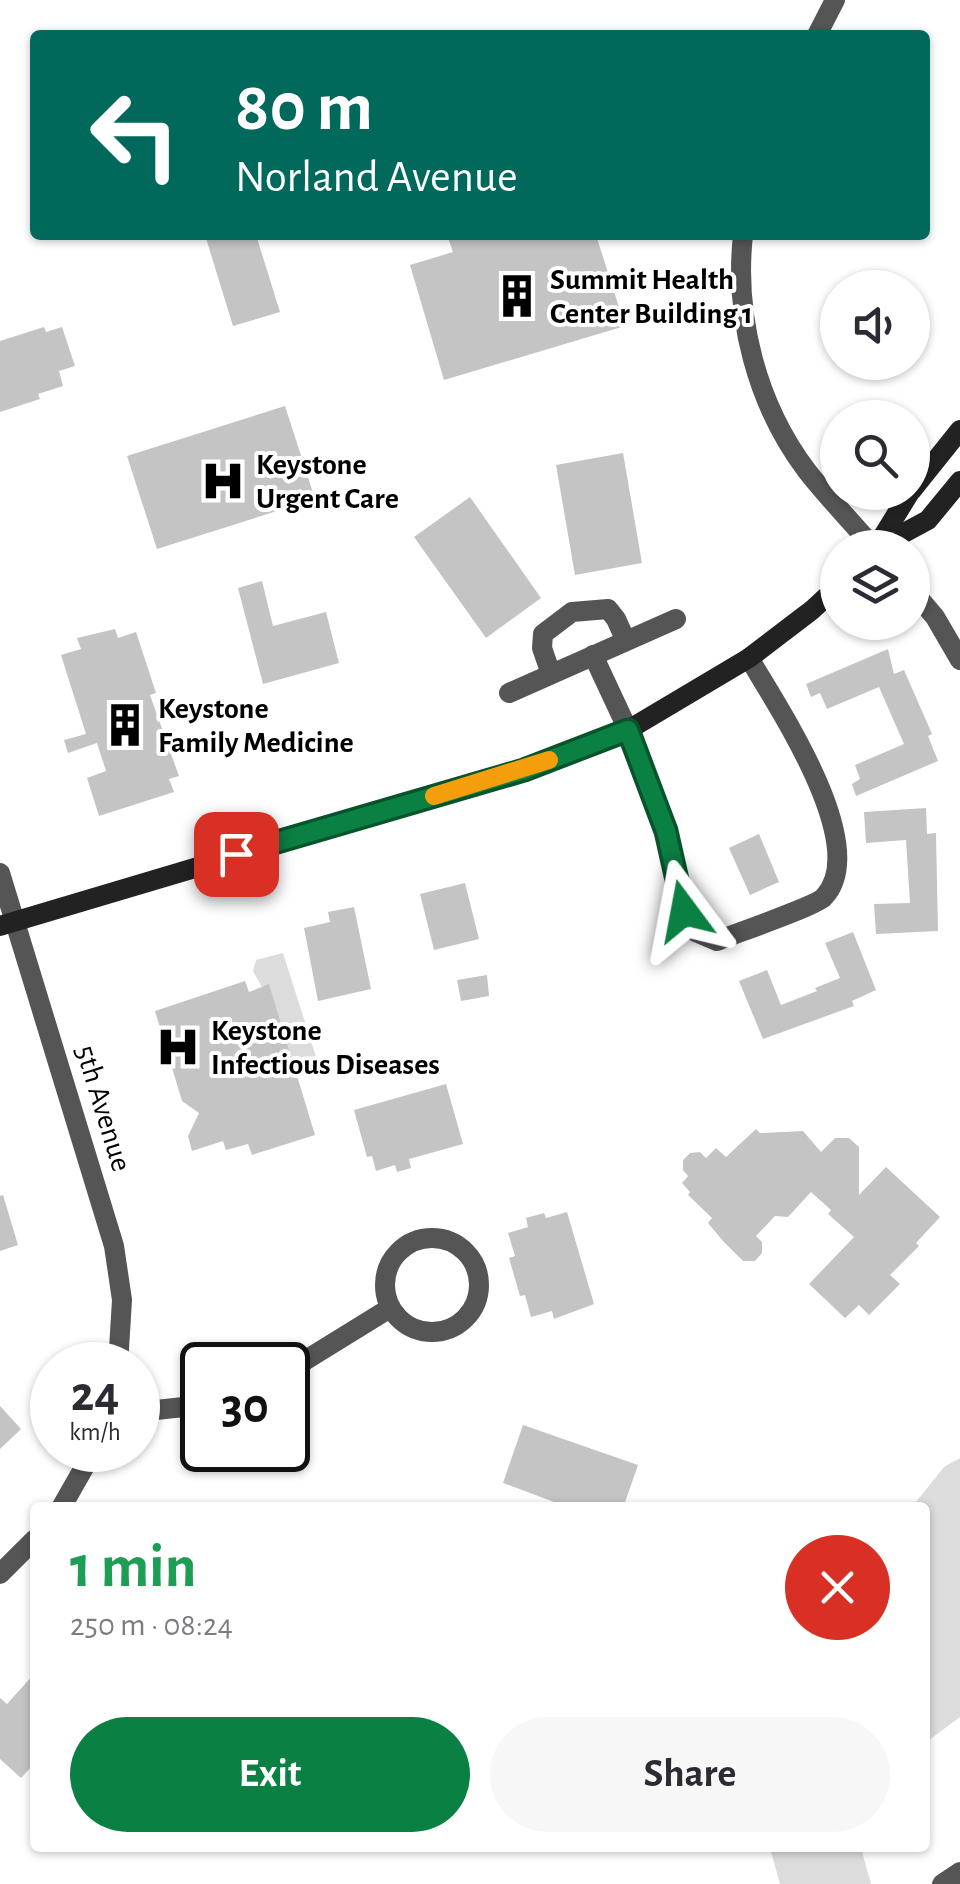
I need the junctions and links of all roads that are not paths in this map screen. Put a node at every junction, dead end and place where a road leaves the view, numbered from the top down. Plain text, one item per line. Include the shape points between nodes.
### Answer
1 (836, 0) edge
2 (820, 30) edge
3 (742, 240) edge
4 (960, 430) edge
5 (930, 468) edge
6 (960, 481) edge
7 (859, 530) edge
8 (909, 530) edge
9 (820, 603) edge
10 (930, 610) edge
11 (676, 618) dead end
12 (626, 640) junction
13 (593, 655) junction
14 (749, 658) junction
15 (960, 660) edge
16 (551, 674) junction
17 (509, 693) dead end
18 (628, 730) junction
19 (0, 873) edge
20 (8, 924) edge
21 (390, 1308) junction
22 (119, 1342) edge
23 (310, 1357) edge
24 (81, 1472) edge
25 (64, 1502) edge
26 (30, 1545) edge
27 (0, 1574) edge
28 (960, 1872) edge
29 (942, 1884) edge

1 - 2 street
3 - 7 street via 745,328 763,389 806,470
4 - 5 main road
6 - 8 main road via 928,520
9 - 14 main road
10 - 15 street
11 - 12 street
12 - 13 street
12 - 16 street via 608,609 572,612 542,634
13 - 16 street
13 - 18 street
14 - 18 main road
14 - 18 street via 805,751 833,821 837,873 823,899 717,941 696,932
16 - 17 street
18 - 20 main road via 524,770
19 - 20 street, 5th Avenue
20 - 22 street, 5th Avenue via 113,1240 122,1300
21 - 21 street via 424,1332 461,1324 479,1293 474,1263 452,1242 408,1243 384,1279
21 - 23 street
24 - 25 street
26 - 27 street
28 - 29 street

